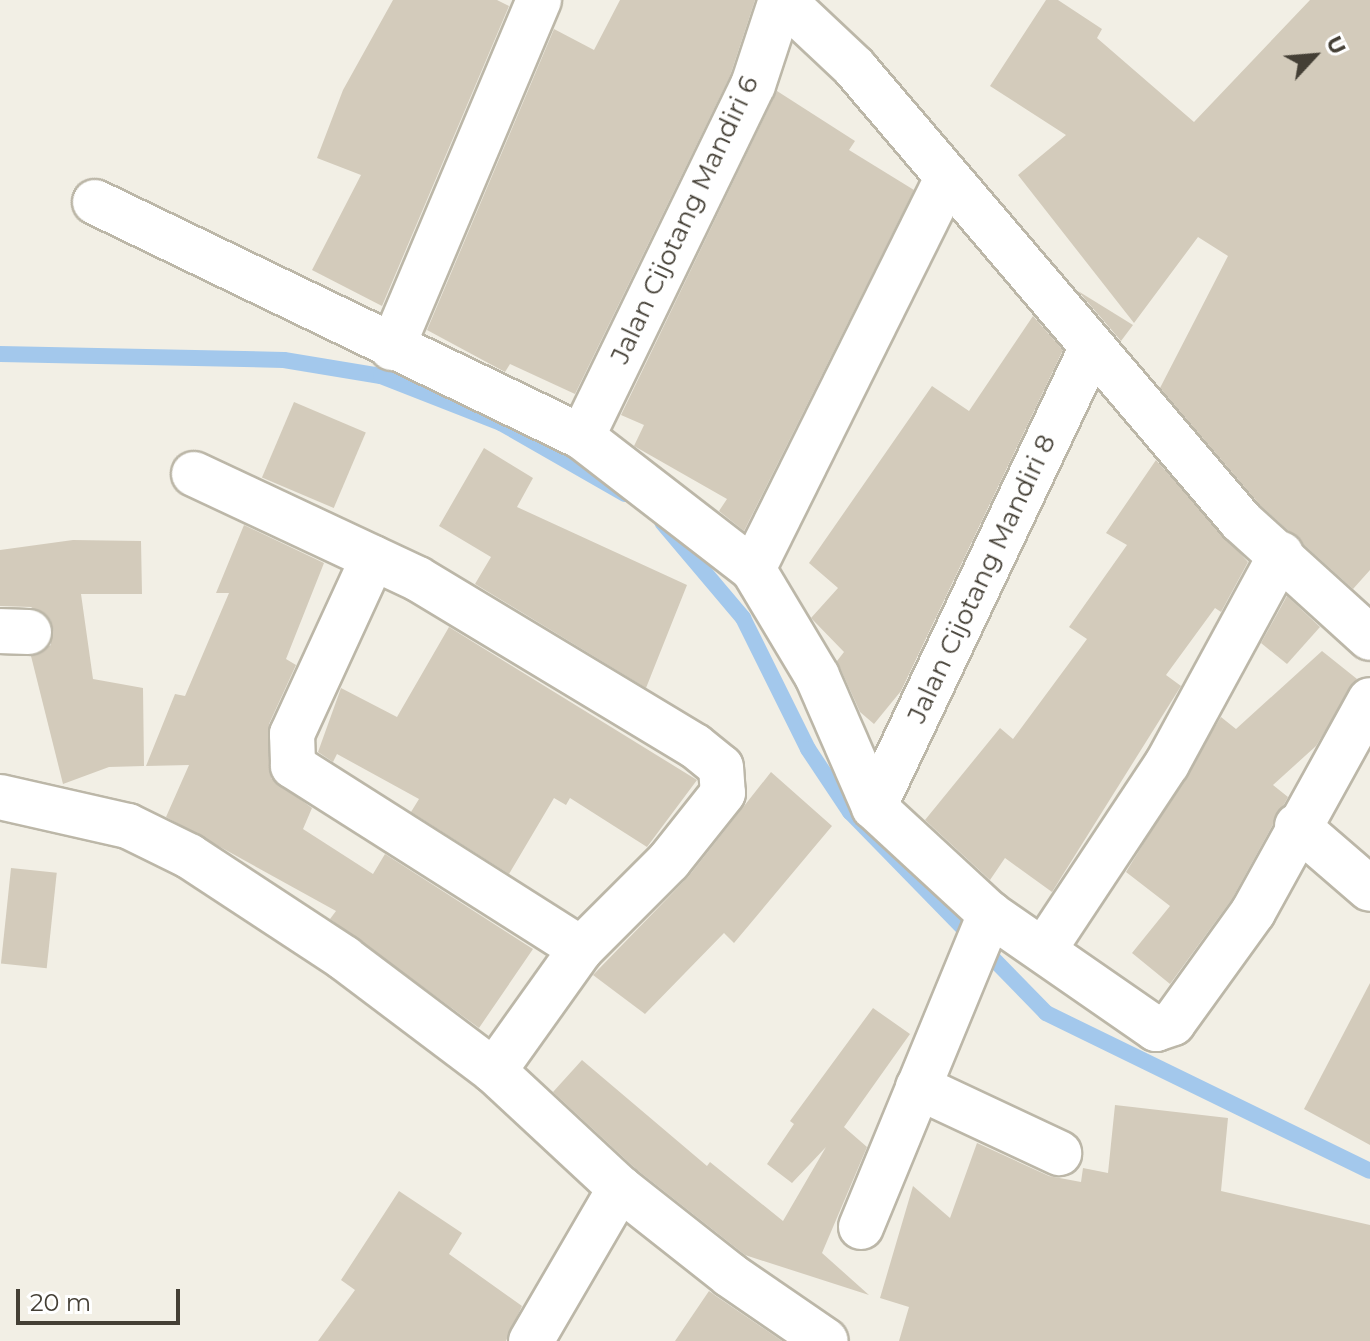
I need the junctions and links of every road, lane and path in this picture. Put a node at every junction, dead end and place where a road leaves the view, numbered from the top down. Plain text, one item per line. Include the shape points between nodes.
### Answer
1 (539, 0) edge
2 (782, 0) edge
3 (946, 181) junction
4 (95, 202) dead end
5 (392, 348) junction
6 (1090, 351) junction
7 (582, 437) junction
8 (194, 474) dead end
9 (1281, 554) junction
10 (373, 558) junction
11 (753, 569) junction
12 (1370, 638) edge
13 (1370, 700) edge
14 (0, 797) edge
15 (874, 807) junction
16 (1297, 826) junction
17 (1370, 889) edge
18 (990, 914) junction
19 (1045, 948) junction
20 (581, 949) junction
21 (494, 1071) junction
22 (918, 1087) junction
23 (1059, 1153) dead end
24 (620, 1188) junction
25 (861, 1227) dead end
26 (531, 1341) edge
27 (826, 1341) edge

1 - 5 street
2 - 3 street via 854,67
2 - 7 street, Jalan Cijotang Mandiri 6 via 753,85
3 - 6 street
3 - 11 street
4 - 5 street
5 - 7 street
6 - 9 street via 1241,521
6 - 15 street, Jalan Cijotang Mandiri 8
7 - 11 street
8 - 10 street
9 - 12 street
9 - 19 street via 1167,764
10 - 20 street via 292,734 293,766
10 - 20 street via 695,746 721,767 723,793 669,861
11 - 15 street via 817,676
13 - 16 street
14 - 21 street via 128,826 189,856 344,958
15 - 18 street
16 - 17 street
16 - 19 street via 1253,912 1165,1028 1146,1024
18 - 19 street
18 - 22 street
20 - 21 street
21 - 24 street
22 - 23 street
22 - 25 street
24 - 26 street
24 - 27 street

